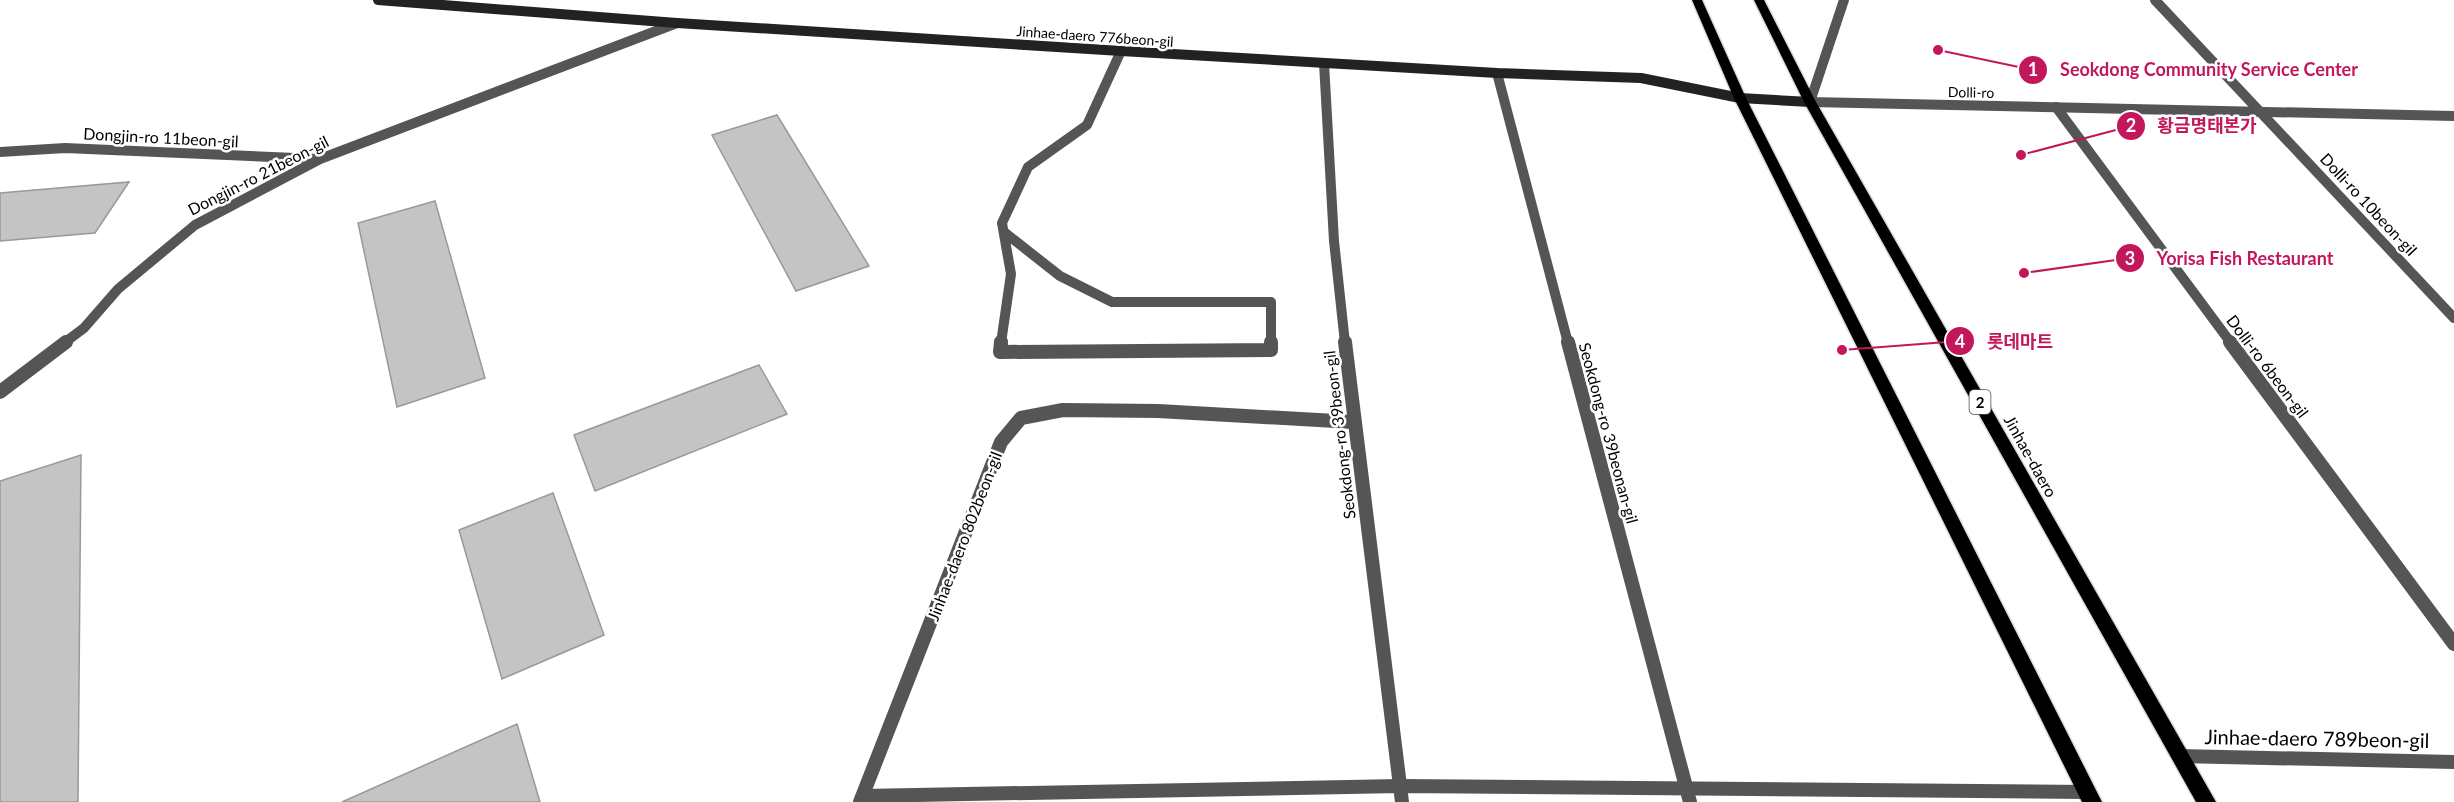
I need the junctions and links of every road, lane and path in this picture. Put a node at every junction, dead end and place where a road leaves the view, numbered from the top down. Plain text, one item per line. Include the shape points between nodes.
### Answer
1 (378, 0) edge
2 (1697, 0) edge
3 (1759, 0) edge
4 (1844, 0) edge
5 (2155, 0) edge
6 (677, 23) junction
7 (1121, 51) junction
8 (1324, 63) junction
9 (1497, 73) junction
10 (1740, 98) junction
11 (1810, 102) junction
12 (2056, 107) junction
13 (2261, 112) junction
14 (2454, 116) edge
15 (0, 152) edge
16 (320, 159) junction
17 (1004, 232) junction
18 (2454, 318) edge
19 (0, 392) edge
20 (1353, 422) junction
21 (2454, 644) edge
22 (2179, 756) junction
23 (2454, 762) edge
24 (1401, 794) edge
25 (1688, 795) edge
26 (1083, 797) edge
27 (2090, 797) edge
28 (862, 799) edge
29 (2206, 802) edge

1 - 6 main road, Jinhae-daero 776beon-gil
2 - 10 main road
3 - 11 main road, Jinhae-daero / 2
4 - 11 street
5 - 13 street, Dolli-ro 10beon-gil
6 - 7 main road, Jinhae-daero 776beon-gil
6 - 16 street, Dongjin-ro 21beon-gil
7 - 8 main road, Jinhae-daero 776beon-gil
7 - 17 street via 1087,125 1028,167 1002,223
8 - 9 main road, Jinhae-daero 776beon-gil
8 - 20 street, Seokdong-ro 39beon-gil via 1334,241
9 - 10 main road, Jinhae-daero 776beon-gil via 1641,78
9 - 25 street, Seokdong-ro 39beonan-gil
10 - 11 main road, Jinhae-daero 776beon-gil
10 - 27 main road
11 - 12 street, Dolli-ro
11 - 22 main road, Jinhae-daero / 2
12 - 13 street, Dolli-ro
12 - 21 street, Dolli-ro 6beon-gil
13 - 14 street, Dolli-ro
13 - 18 street, Dolli-ro 10beon-gil
15 - 16 street, Dongjin-ro 11beon-gil via 65,148
16 - 19 street, Dongjin-ro 21beon-gil via 195,225 118,289 84,328
17 - 17 street via 1011,274 1000,352 1271,350 1271,302 1112,302 1060,276
20 - 24 street, Seokdong-ro 39beon-gil
20 - 28 street, Jinhae-daero 802beon-gil via 1158,411 1063,410 1021,418 1001,442
22 - 23 street, Jinhae-daero 789beon-gil
22 - 29 main road, Jinhae-daero / 2
24 - 25 street
24 - 26 street
25 - 27 street
26 - 28 street

